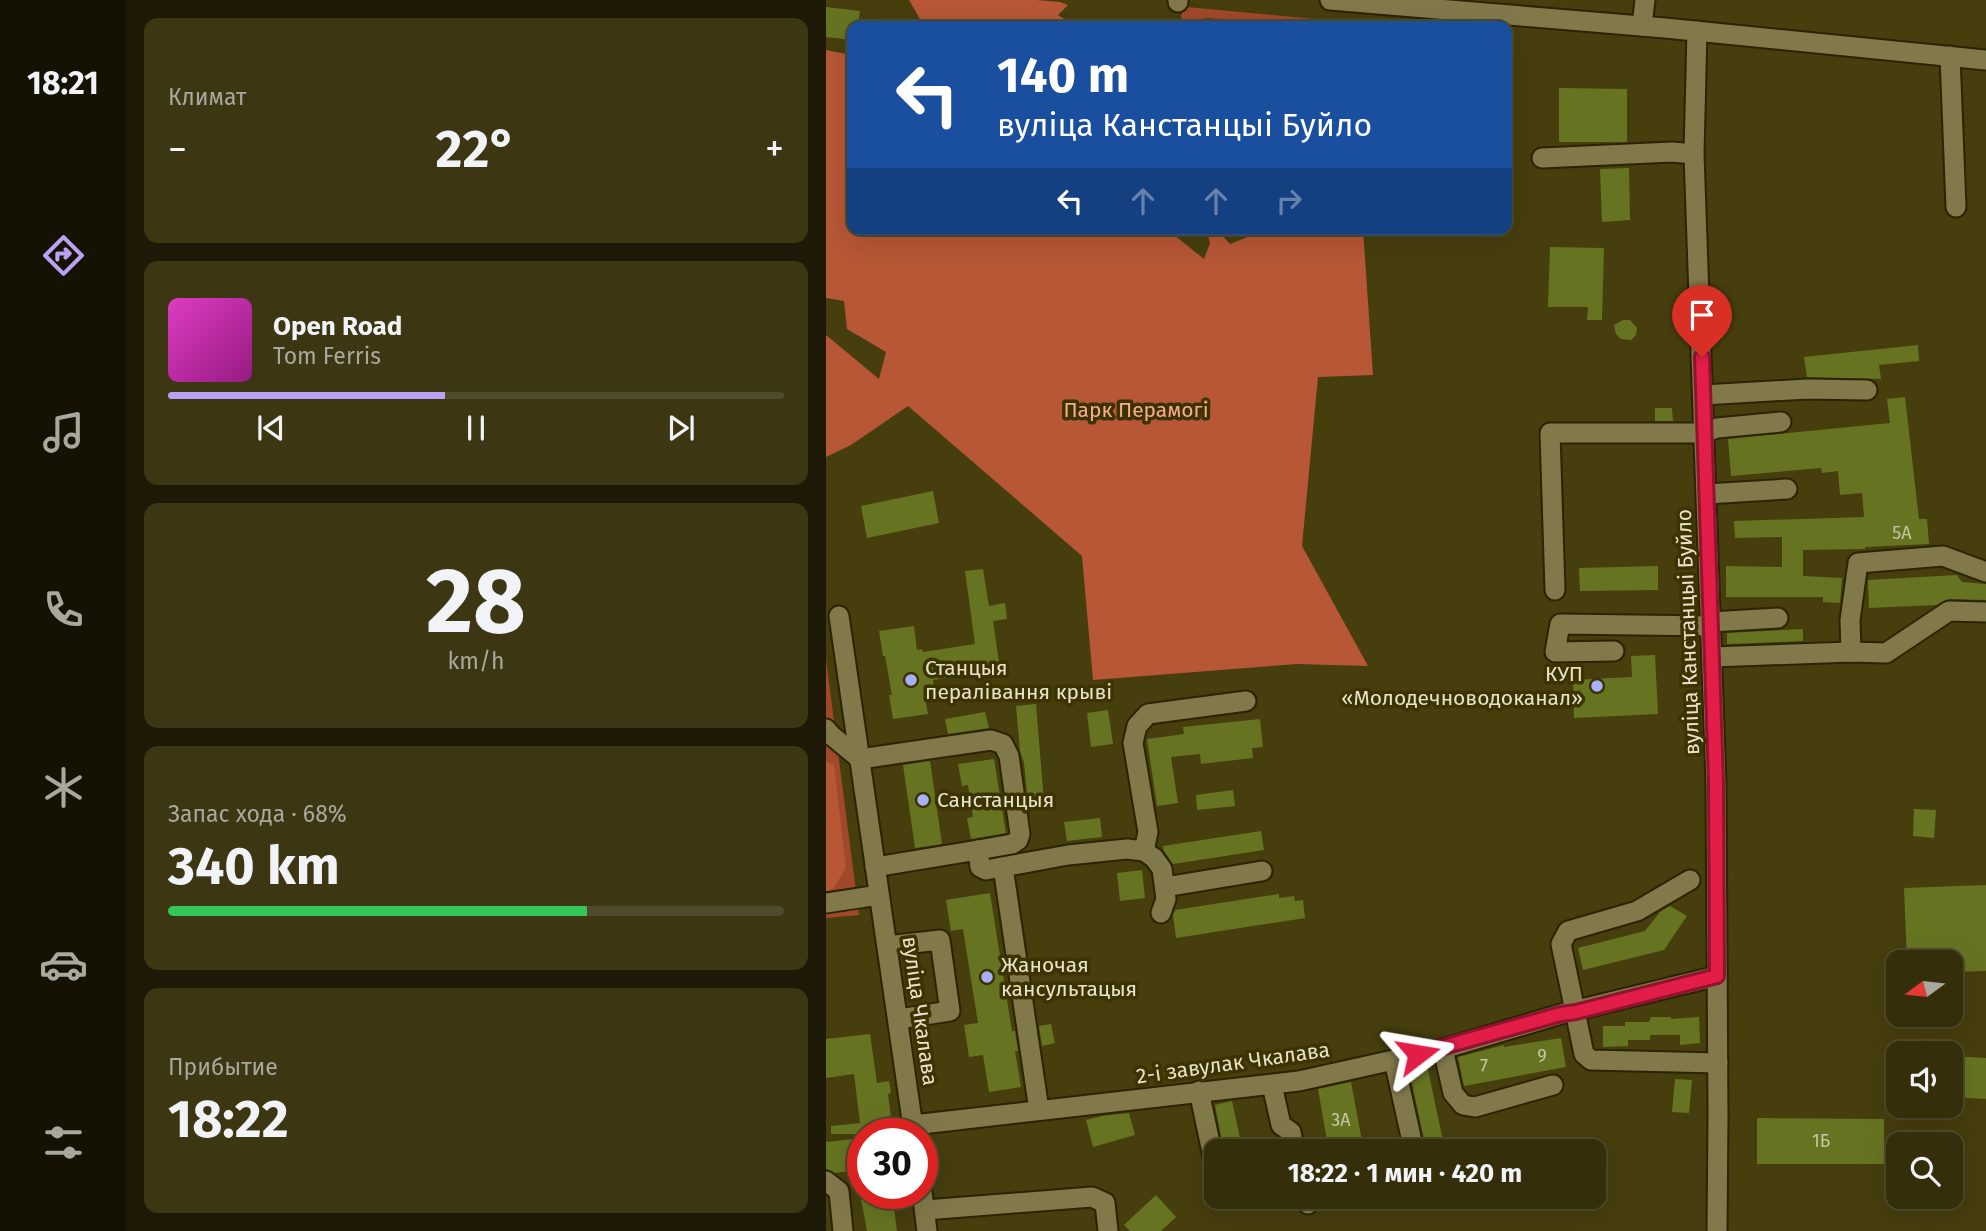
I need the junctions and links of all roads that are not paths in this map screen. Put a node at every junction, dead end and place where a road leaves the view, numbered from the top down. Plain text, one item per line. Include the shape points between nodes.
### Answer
1 (1645, 0) edge
2 (1336, 5) edge
3 (1642, 26) junction
4 (1697, 31) junction
5 (1950, 56) junction
6 (1986, 60) edge
7 (1694, 155) junction
8 (1542, 158) dead end
9 (1956, 207) dead end
10 (1867, 390) dead end
11 (1703, 395) junction
12 (1781, 422) dead end
13 (1704, 433) junction
14 (1787, 489) dead end
15 (1707, 494) junction
16 (1986, 572) edge
17 (1555, 590) dead end
18 (1986, 612) edge
19 (839, 615) dead end
20 (1778, 618) dead end
21 (1712, 624) junction
22 (1614, 651) dead end
23 (1851, 652) junction
24 (1712, 657) junction
25 (1246, 701) dead end
26 (826, 729) edge
27 (860, 758) junction
28 (978, 850) junction
29 (1144, 851) junction
30 (875, 867) junction
31 (1003, 867) junction
32 (1262, 871) dead end
33 (1690, 880) dead end
34 (1165, 887) junction
35 (879, 895) junction
36 (826, 902) edge
37 (1161, 913) dead end
38 (887, 946) junction
39 (1717, 976) junction
40 (1576, 1012) junction
41 (899, 1019) junction
42 (1443, 1049) junction
43 (1394, 1060) junction
44 (1718, 1063) junction
45 (1272, 1084) junction
46 (1553, 1085) dead end
47 (1199, 1091) junction
48 (1039, 1110) junction
49 (912, 1118) edge
50 (938, 1126) edge
51 (1209, 1139) edge
52 (1292, 1139) edge
53 (1411, 1139) edge
54 (826, 1181) edge
55 (938, 1201) edge
56 (924, 1209) edge
57 (843, 1231) edge
58 (928, 1231) edge
59 (1108, 1231) edge
60 (1717, 1231) edge

1 - 3 street
2 - 3 street
3 - 4 street
4 - 5 street
4 - 7 street, вуліца Канстанцыі Буйло
5 - 6 street
5 - 9 street
7 - 8 street
7 - 11 street, вуліца Канстанцыі Буйло
10 - 11 street
11 - 13 street, вуліца Канстанцыі Буйло
12 - 13 street
13 - 15 street, вуліца Канстанцыі Буйло
13 - 17 street via 1550,433
14 - 15 street
15 - 21 street, вуліца Канстанцыі Буйло
16 - 23 street via 1943,556 1858,563 1850,620
18 - 23 street via 1949,611 1886,653
19 - 27 street, вуліца Чкалава
20 - 21 street
21 - 22 street via 1560,624 1555,652
21 - 24 street, вуліца Канстанцыі Буйло
23 - 24 street
24 - 39 street, вуліца Канстанцыі Буйло
25 - 29 street via 1148,714 1137,726 1133,743 1148,832
26 - 27 street
27 - 28 street via 991,740 1003,744 1009,756 1020,834 1012,844
27 - 30 street, вуліца Чкалава
28 - 30 street
28 - 31 street via 980,867
29 - 31 street via 1068,855
29 - 34 street via 1162,869
30 - 35 street, вуліца Чкалава
31 - 48 street
32 - 34 street
33 - 40 street via 1637,911 1568,930 1561,944
34 - 37 street
35 - 36 street
35 - 38 street, вуліца Чкалава
38 - 41 street, вуліца Чкалава
38 - 41 street via 940,940 950,1011
39 - 40 street, 2-і завулак Чкалава
39 - 44 street, вуліца Канстанцыі Буйло
40 - 42 street, 2-і завулак Чкалава
40 - 44 street via 1584,1054 1591,1060
41 - 49 street, вуліца Чкалава
42 - 43 street, 2-і завулак Чкалава
42 - 46 street via 1453,1093 1463,1105 1475,1107
43 - 45 street, 2-і завулак Чкалава
43 - 53 street
44 - 60 street, вуліца Канстанцыі Буйло
45 - 47 street, 2-і завулак Чкалава
45 - 52 street via 1281,1125
47 - 48 street, 2-і завулак Чкалава
47 - 51 street
48 - 50 street, 2-і завулак Чкалава
54 - 57 street via 839,1191
55 - 59 street via 1092,1197 1105,1203
56 - 58 street

